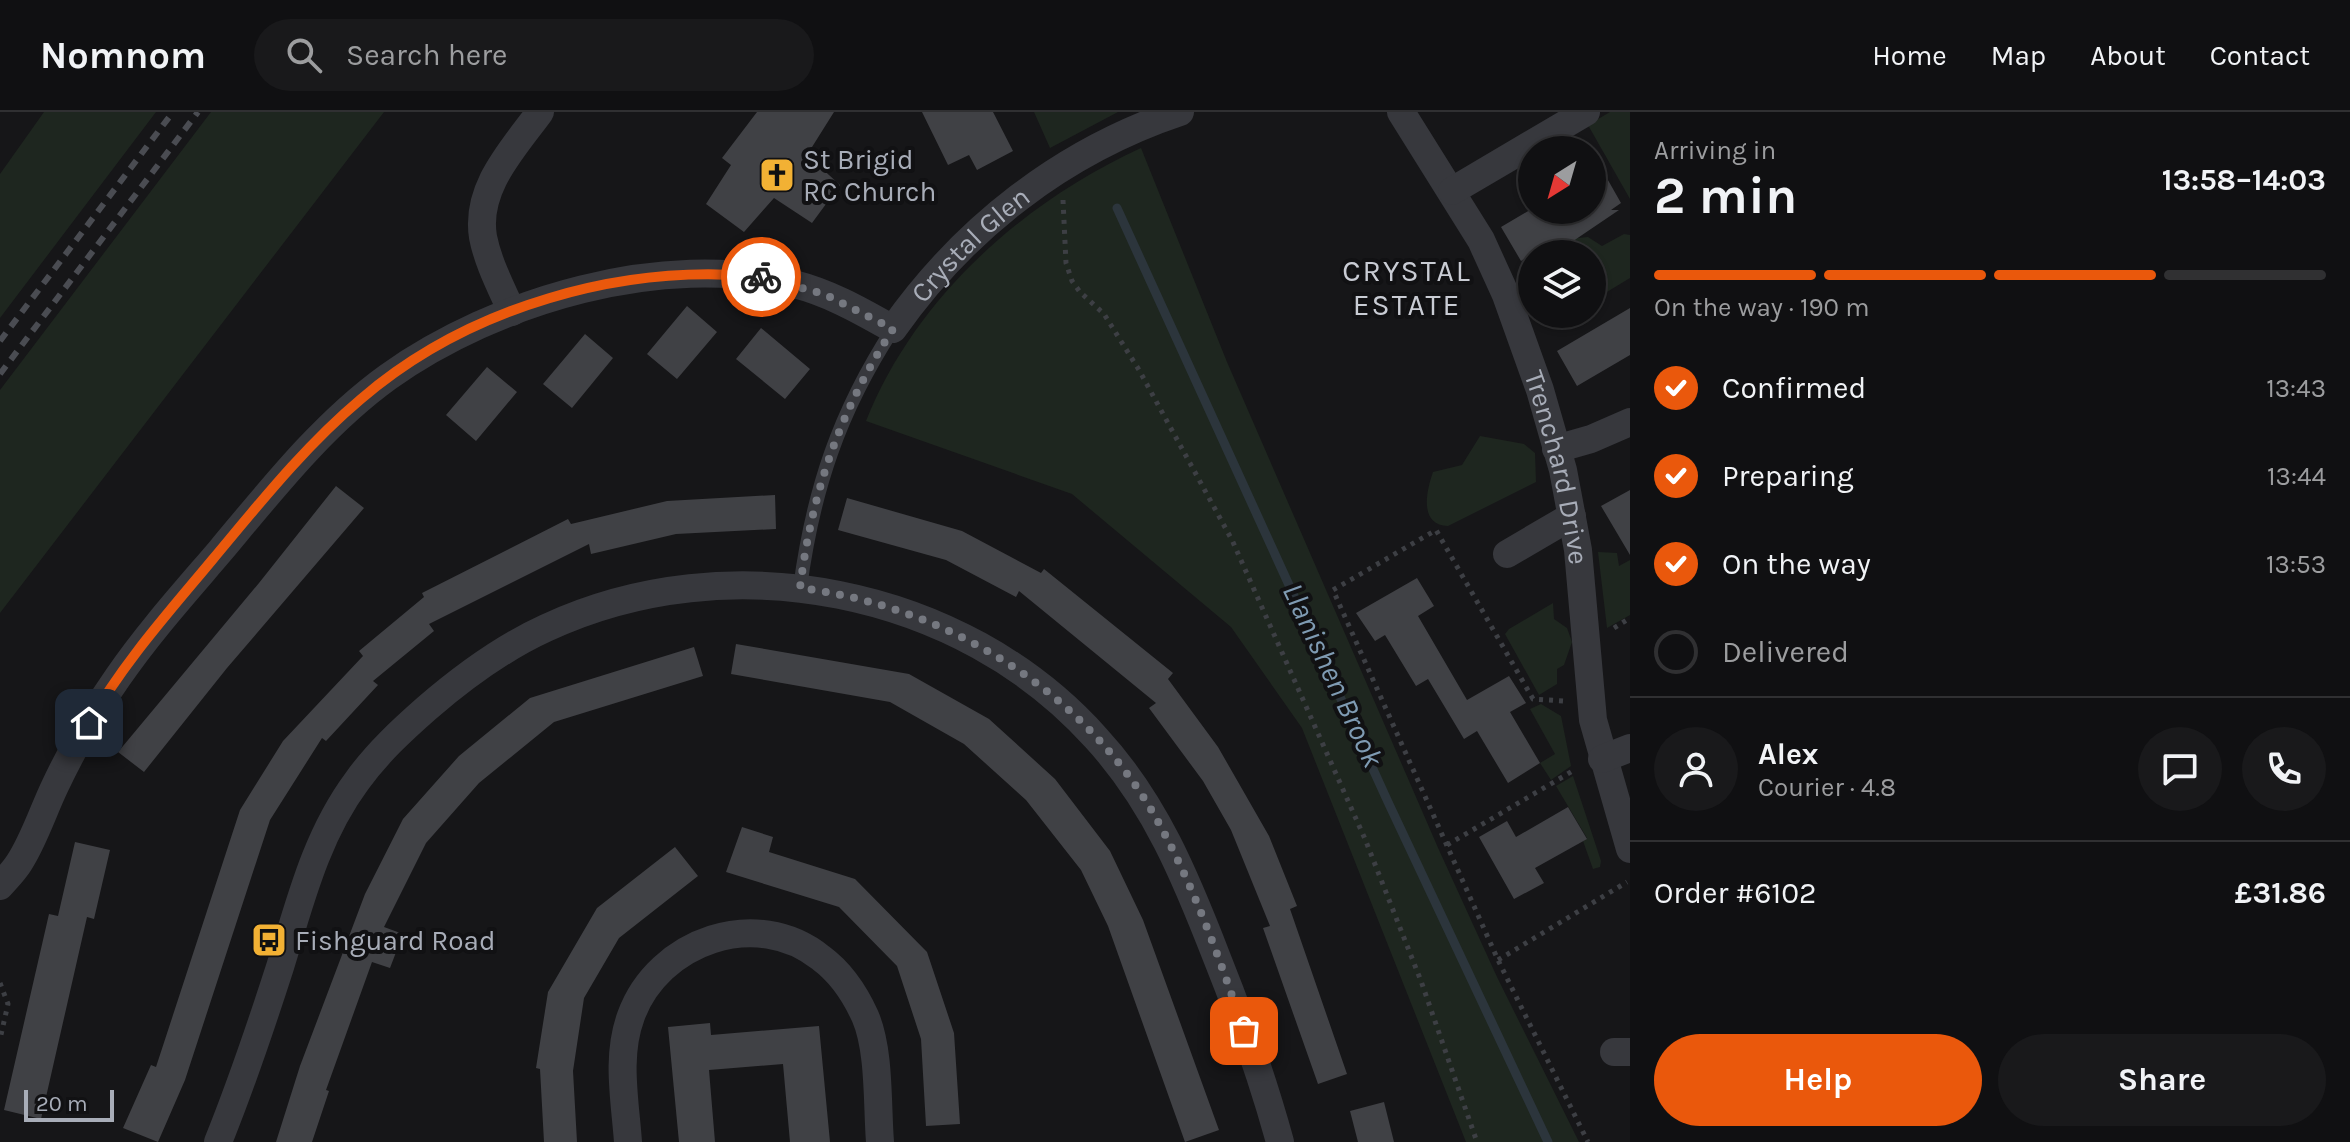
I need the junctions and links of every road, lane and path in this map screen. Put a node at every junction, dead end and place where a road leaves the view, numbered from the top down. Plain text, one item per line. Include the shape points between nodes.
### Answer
1 (540, 112) edge
2 (1180, 112) edge
3 (1401, 112) edge
4 (1586, 112) edge
5 (1452, 191) junction
6 (1070, 194) dead end
7 (512, 312) junction
8 (893, 329) junction
9 (1630, 422) edge
10 (1556, 449) junction
11 (1572, 516) junction
12 (1507, 554) dead end
13 (800, 588) junction
14 (1563, 701) dead end
15 (1630, 748) edge
16 (1573, 755) dead end
17 (1602, 759) junction
18 (1447, 845) junction
19 (1630, 849) edge
20 (1627, 882) dead end
21 (0, 886) edge
22 (1498, 960) junction
23 (0, 983) edge
24 (0, 1039) edge
25 (218, 1142) edge
26 (628, 1142) edge
27 (880, 1142) edge
28 (1280, 1142) edge
29 (1477, 1142) edge
30 (1588, 1142) edge

1 - 7 street via 485,197 483,238
2 - 8 street, Crystal Glen via 1078,157 1007,206 943,266
3 - 5 street, Trenchard Drive
4 - 5 street
5 - 10 street, Trenchard Drive via 1506,295
6 - 29 path via 1062,201 1072,281 1104,314 1139,370 1232,540 1365,839
7 - 8 street via 633,279 728,274 810,289
7 - 21 street via 453,338 388,378 339,418 275,486 119,675 78,741 19,863
8 - 13 lane, Crystal Glen via 864,374 825,468
9 - 10 street
10 - 11 street, Trenchard Drive
11 - 12 street
11 - 17 street, Trenchard Drive via 1590,701
13 - 25 street via 756,585 676,591 572,616 482,665 409,725 357,780 318,848
13 - 28 street via 860,598 968,640 1028,676 1096,738 1154,814 1188,882 1236,1005
14 - 18 path via 1533,699 1436,530 1333,590
15 - 17 street
16 - 18 path via 1576,769
17 - 19 street, Trenchard Drive
18 - 22 path
20 - 22 path
22 - 30 path
23 - 24 path via 8,1004
26 - 27 street via 622,1060 625,1034 642,993 656,973 692,946 738,933 790,941 820,956 855,997 872,1039

